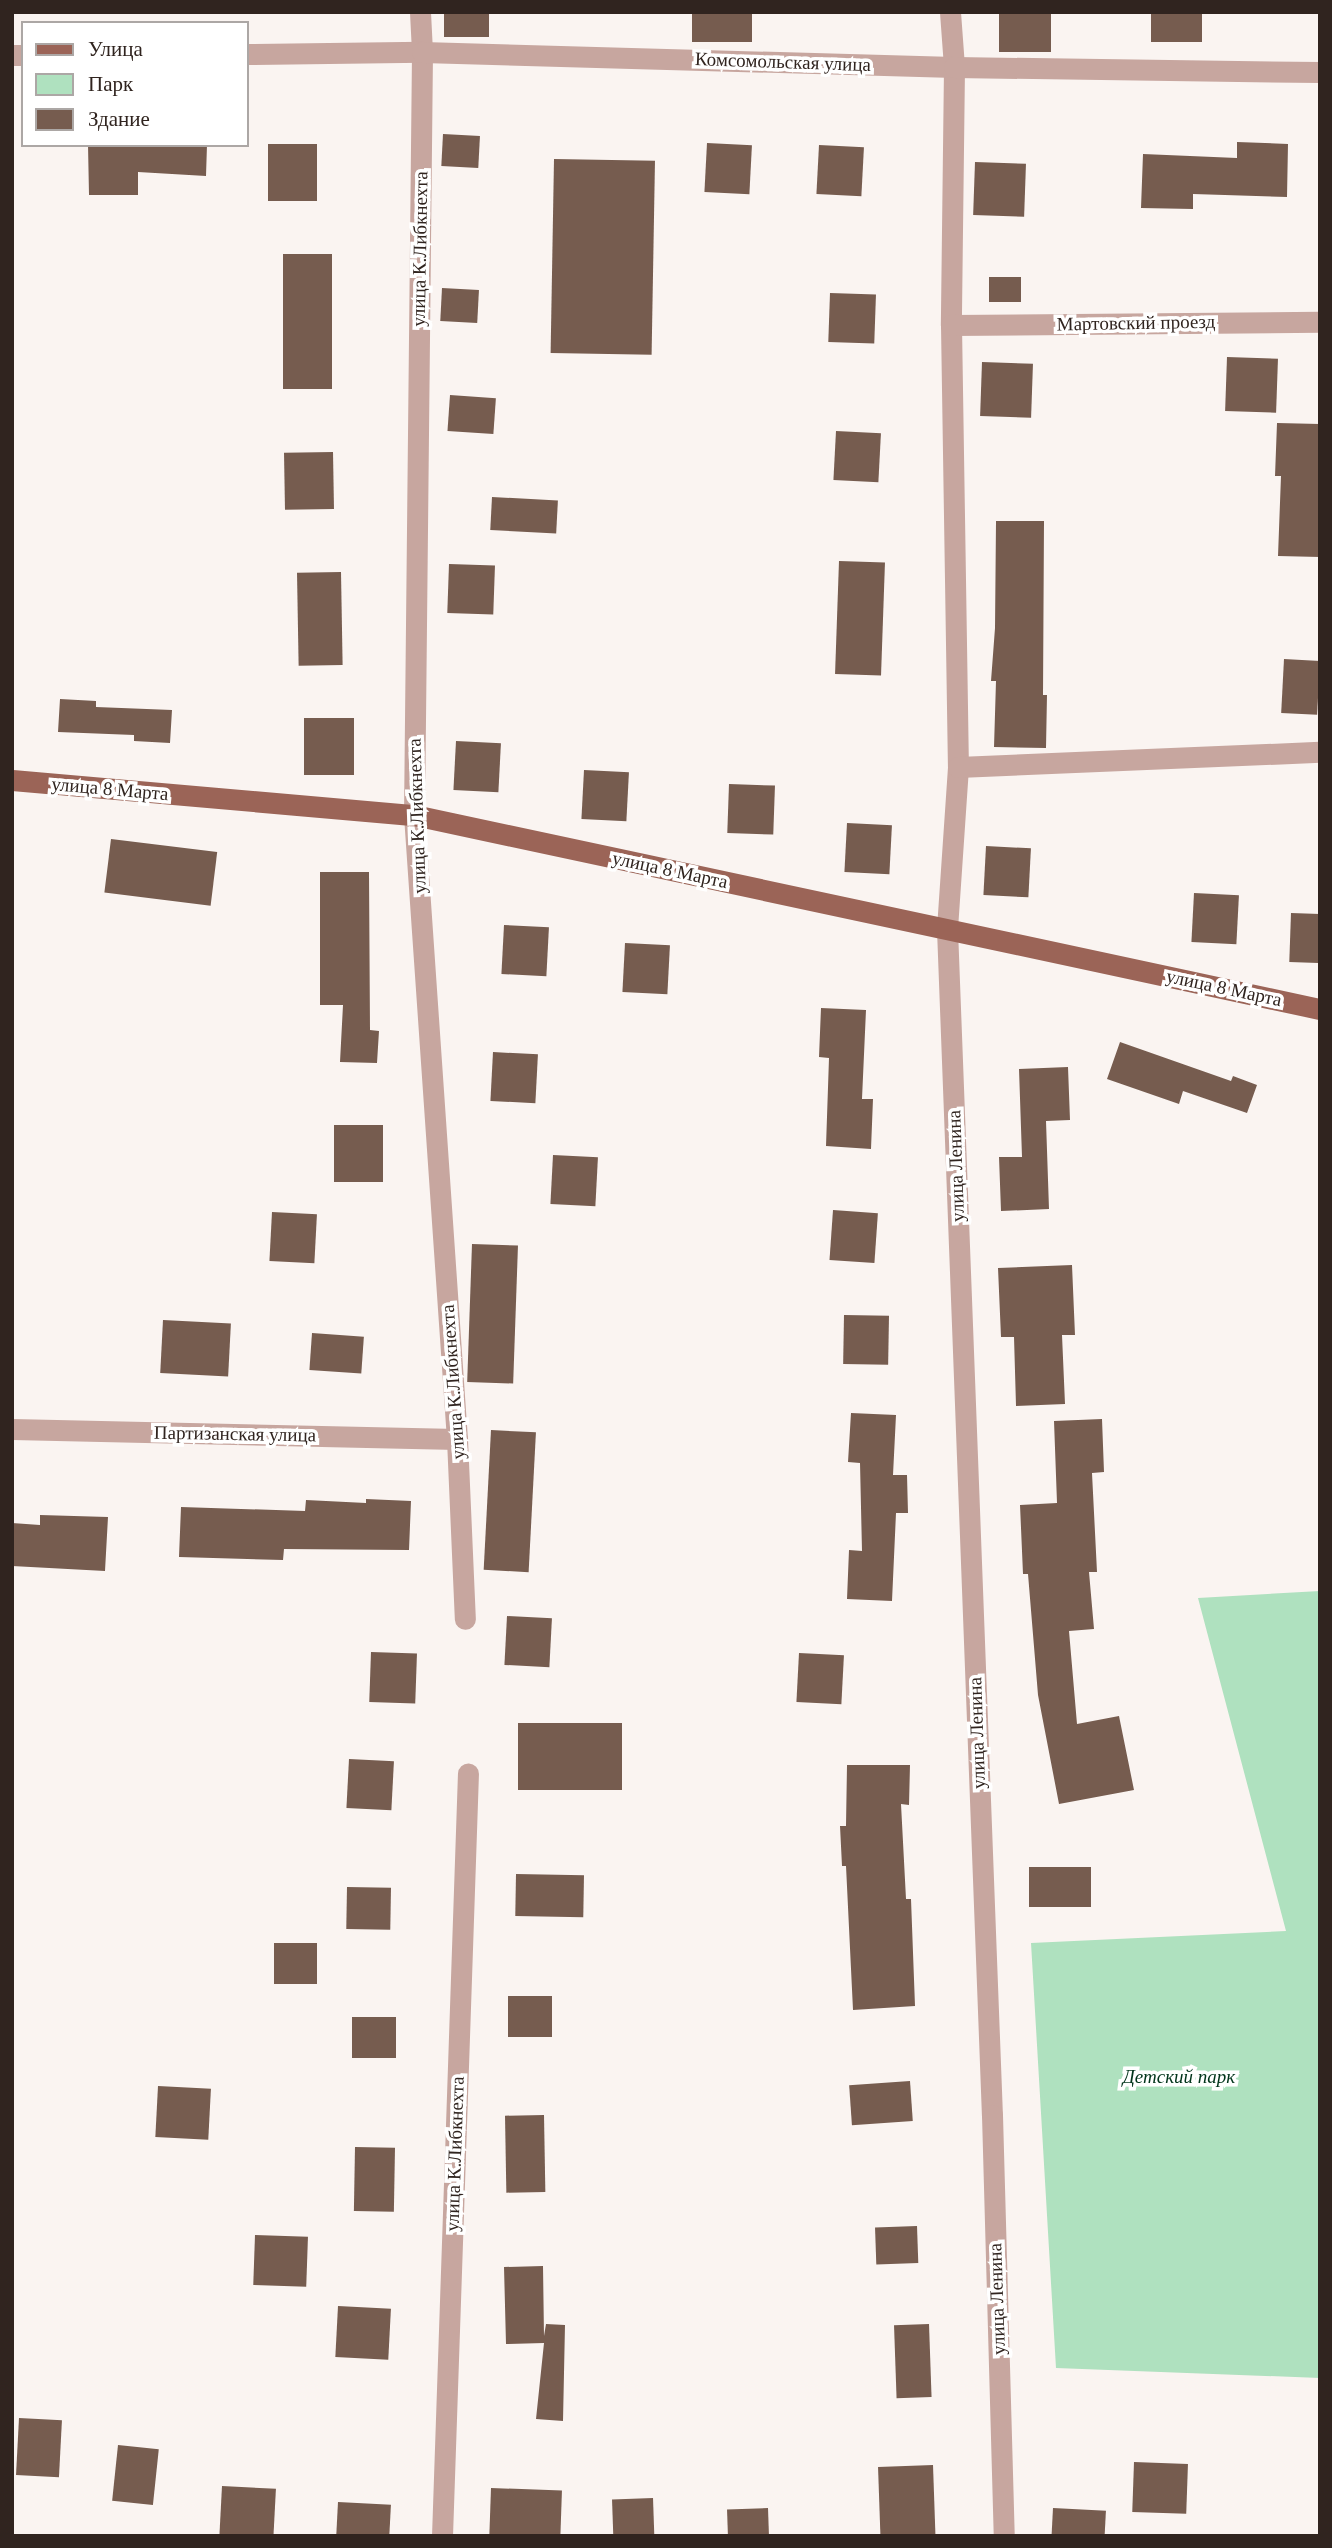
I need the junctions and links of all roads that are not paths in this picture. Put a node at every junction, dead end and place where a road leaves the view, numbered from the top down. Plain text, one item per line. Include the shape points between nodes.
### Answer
1 (420, 12) edge
2 (950, 12) edge
3 (422, 52) junction
4 (248, 54) edge
5 (954, 67) junction
6 (1320, 72) edge
7 (1320, 322) edge
8 (951, 325) junction
9 (1320, 752) edge
10 (958, 767) junction
11 (12, 780) edge
12 (414, 815) junction
13 (947, 929) junction
14 (1320, 1009) edge
15 (12, 1429) edge
16 (457, 1438) junction
17 (465, 1619) dead end
18 (468, 1773) dead end
19 (442, 2536) edge
20 (1004, 2536) edge

1 - 3 street, улица К.Либкнехта
2 - 5 street, улица Ленина
3 - 4 street, Комсомольская улица
3 - 5 street, Комсомольская улица
3 - 12 street, улица К.Либкнехта
5 - 6 street, Комсомольская улица
5 - 8 street, улица Ленина
7 - 8 street, Мартовский проезд
8 - 10 street, улица Ленина
9 - 10 street
10 - 13 street, улица Ленина
11 - 12 main road, улица 8 Марта
12 - 13 main road, улица 8 Марта
12 - 16 street, улица К.Либкнехта
13 - 14 main road, улица 8 Марта
13 - 20 street, улица Ленина
15 - 16 street, Партизанская улица
16 - 17 street, улица К.Либкнехта
18 - 19 street, улица К.Либкнехта

